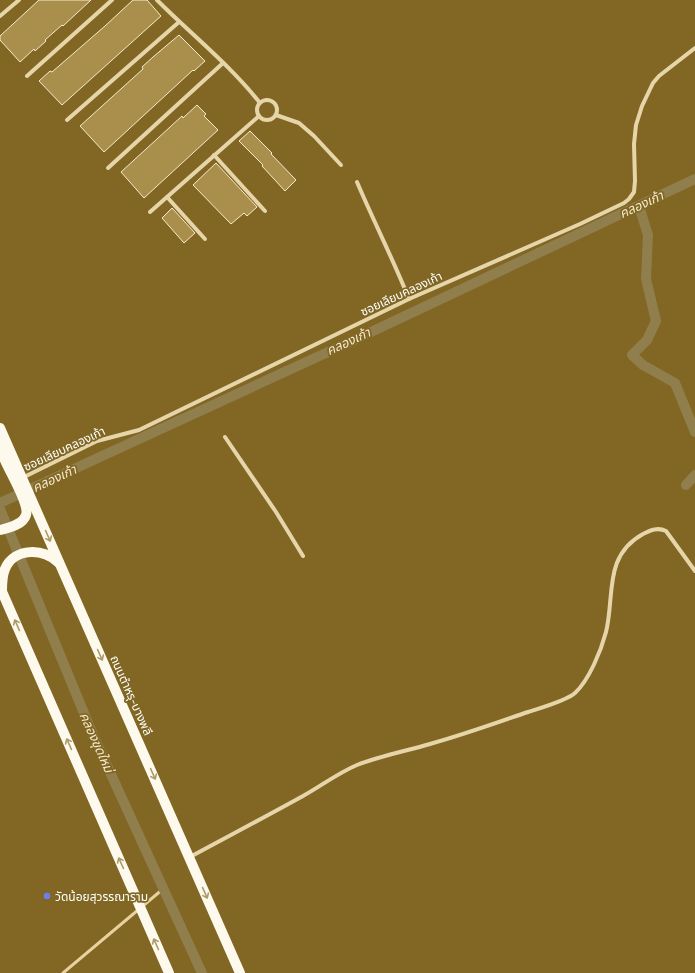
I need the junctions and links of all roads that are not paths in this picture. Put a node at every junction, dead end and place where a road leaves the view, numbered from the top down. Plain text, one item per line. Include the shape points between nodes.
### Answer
1 (19, 0) edge
2 (112, 0) edge
3 (157, 0) edge
4 (0, 16) edge
5 (179, 22) junction
6 (695, 48) edge
7 (223, 63) junction
8 (27, 76) dead end
9 (260, 103) junction
10 (276, 115) junction
11 (259, 116) junction
12 (67, 120) dead end
13 (214, 156) junction
14 (341, 165) dead end
15 (108, 168) dead end
16 (357, 182) dead end
17 (168, 197) junction
18 (265, 211) dead end
19 (150, 212) dead end
20 (205, 239) dead end
21 (409, 299) junction
22 (2, 432) edge
23 (225, 437) dead end
24 (21, 482) junction
25 (29, 502) junction
26 (0, 530) edge
27 (303, 556) dead end
28 (61, 564) junction
29 (695, 571) edge
30 (1, 589) edge
31 (189, 857) junction
32 (169, 973) edge
33 (240, 973) edge

1 - 4 street
2 - 8 street
3 - 5 street
5 - 7 street
5 - 12 street
6 - 21 street, ซอยเลียบคลองเก้า via 659,76 642,106 634,144 634,192 629,199 580,224
7 - 9 street
7 - 15 street
9 - 10 street via 267,100 275,103
9 - 11 street
10 - 11 street via 268,120
10 - 14 street via 299,123
11 - 13 street
13 - 17 street
13 - 18 street
16 - 21 street
17 - 19 street
17 - 20 street
21 - 24 street, ซอยเลียบคลองเก้า via 139,430 97,441
22 - 24 main road, ถนนตำหรุ-บางพลี
23 - 27 street
24 - 25 main road, ถนนตำหรุ-บางพลี
25 - 26 main road via 22,521
25 -> 28 main road, ถนนตำหรุ-บางพลี
28 - 30 main road via 42,553 18,556 10,561 5,569
28 -> 31 main road, ถนนตำหรุ-บางพลี
29 - 31 street via 663,529 652,530 639,536 620,556 614,571 606,631 598,655 583,684 574,694 474,731 358,765
32 -> 30 main road
31 -> 33 main road, ถนนตำหรุ-บางพลี

